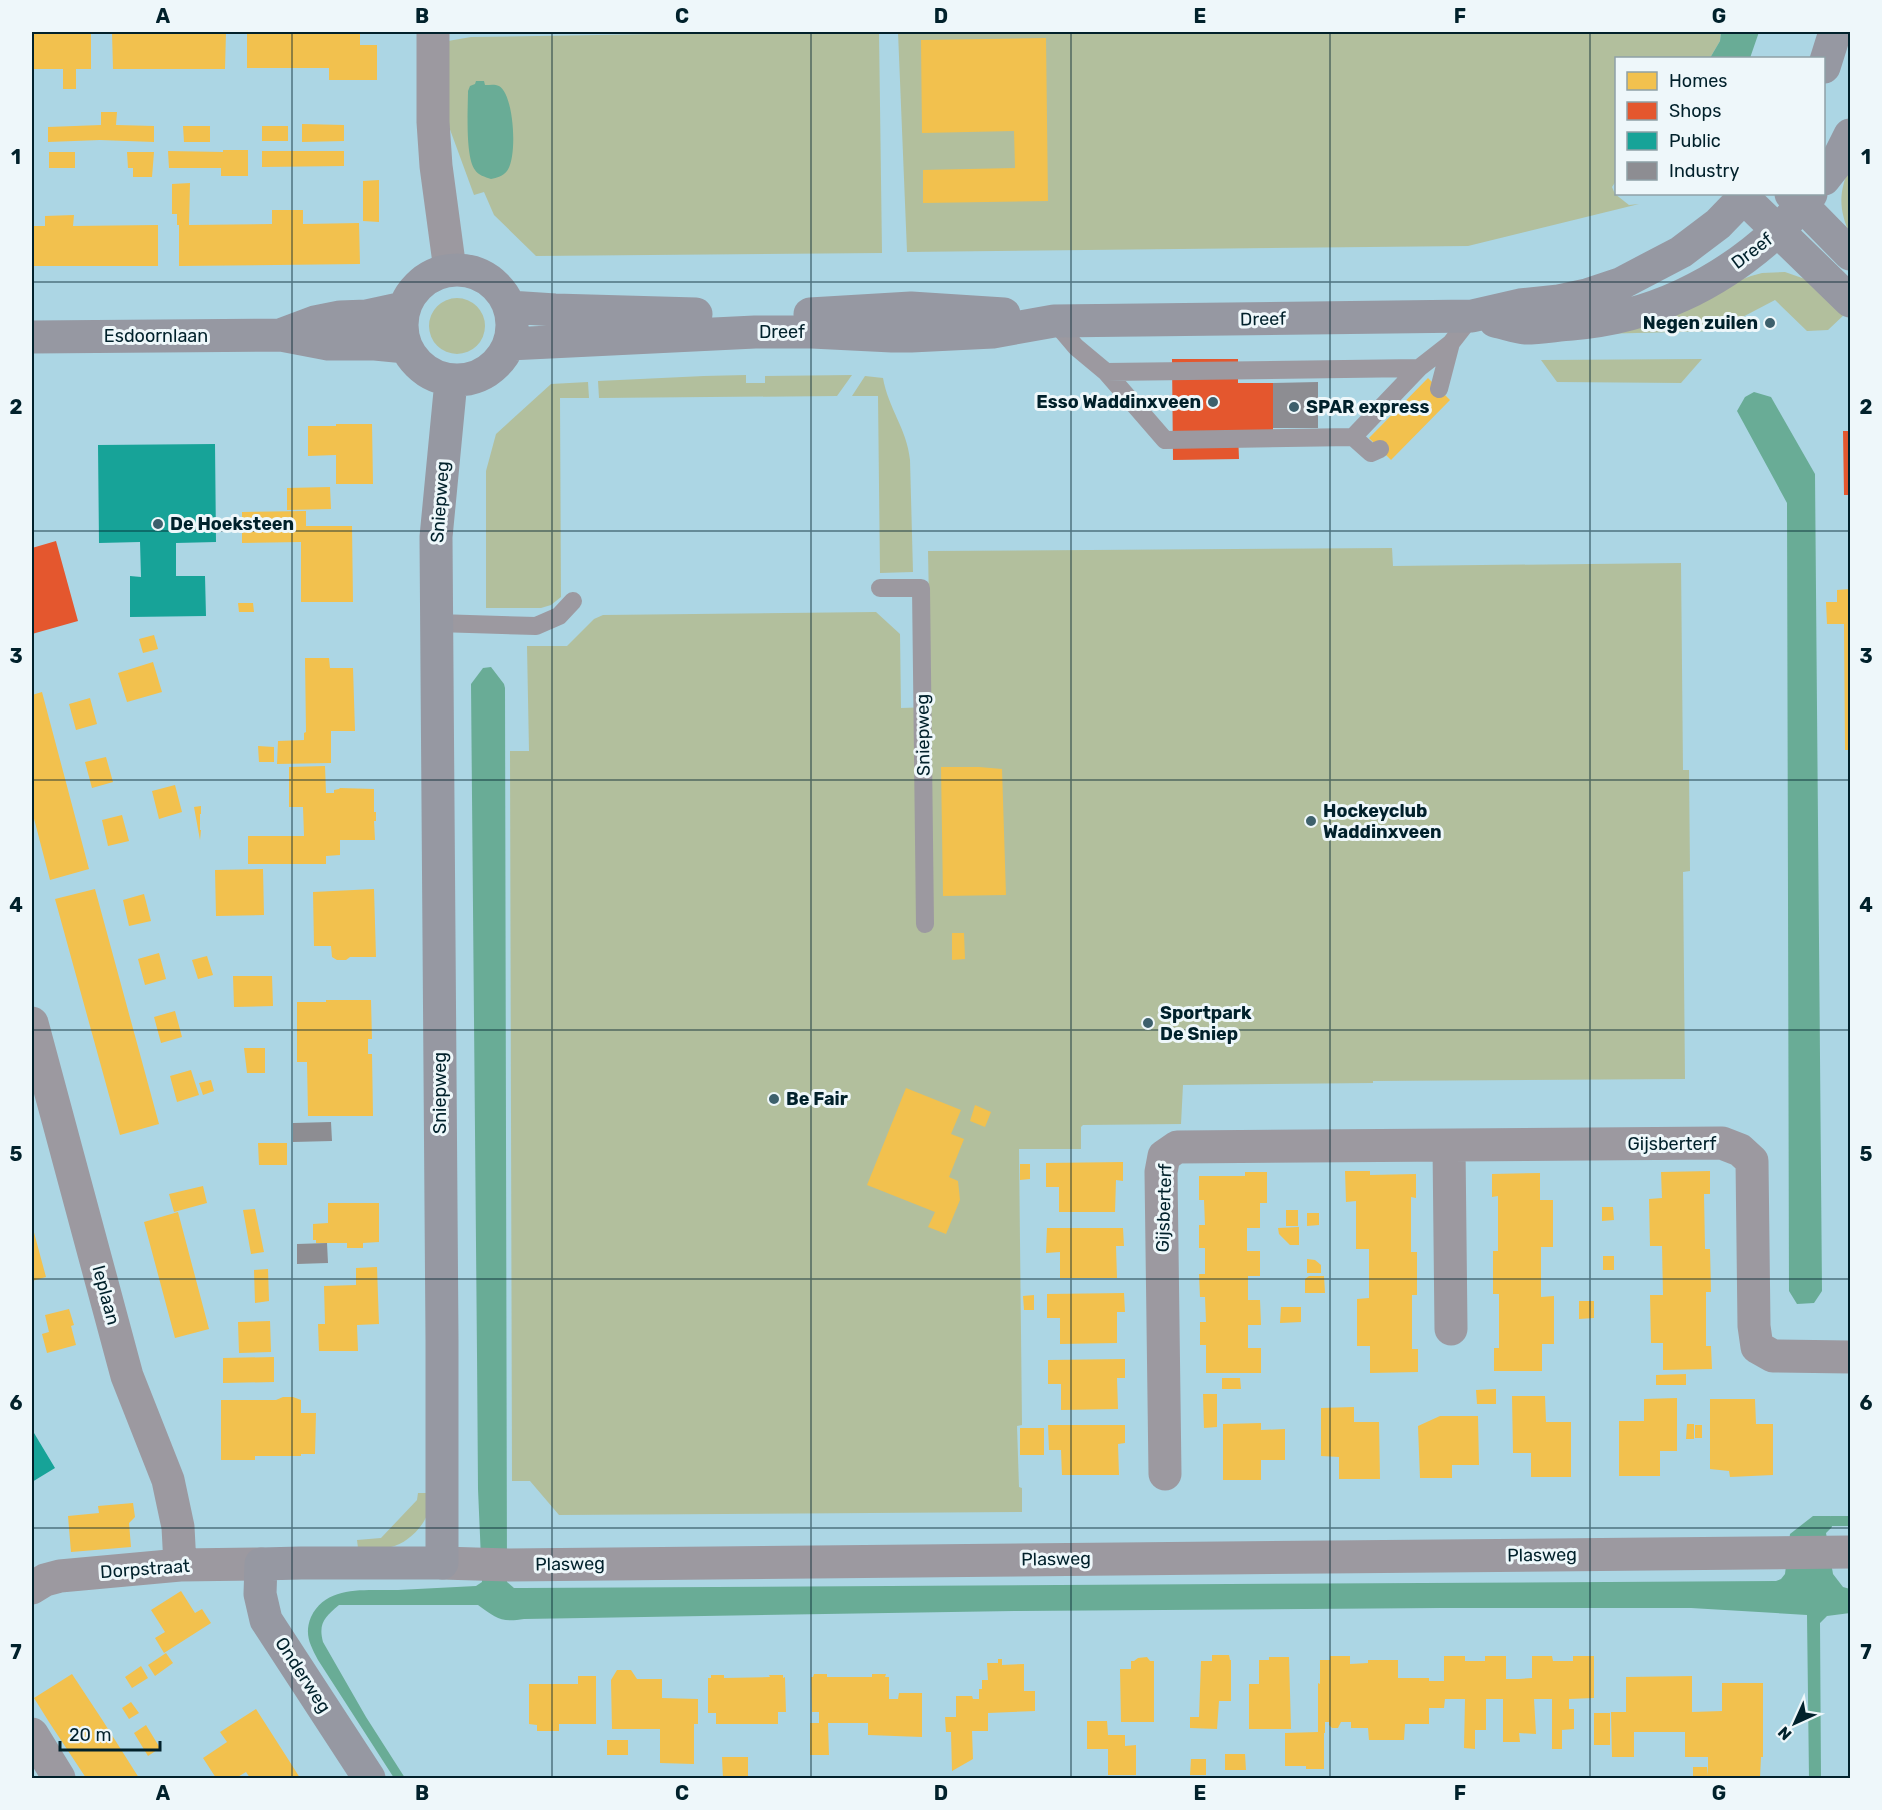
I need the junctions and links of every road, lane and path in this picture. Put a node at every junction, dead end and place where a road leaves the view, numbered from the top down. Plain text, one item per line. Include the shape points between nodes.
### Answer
1 (434, 32) edge
2 (1835, 32) edge
3 (1825, 64) edge
4 (1851, 135) edge
5 (1825, 178) edge
6 (1745, 195) edge
7 (1801, 197) edge
8 (1778, 231) junction
9 (1851, 254) edge
10 (450, 270) junction
11 (1851, 301) edge
12 (509, 307) junction
13 (404, 308) junction
14 (1472, 316) junction
15 (1054, 321) junction
16 (281, 335) junction
17 (32, 337) edge
18 (1451, 343) junction
19 (509, 344) junction
20 (406, 347) junction
21 (1419, 368) junction
22 (1106, 372) junction
23 (451, 381) junction
24 (1439, 390) dead end
25 (1353, 437) junction
26 (1380, 449) dead end
27 (880, 588) dead end
28 (573, 601) dead end
29 (437, 623) junction
30 (925, 924) dead end
31 (32, 1023) edge
32 (1449, 1146) junction
33 (1451, 1329) dead end
34 (1851, 1357) edge
35 (1165, 1474) dead end
36 (1850, 1552) edge
37 (442, 1563) junction
38 (261, 1564) junction
39 (180, 1565) junction
40 (32, 1588) edge
41 (32, 1734) edge
42 (59, 1779) edge
43 (369, 1779) edge

1 - 10 street via 433,122
2 - 3 main road
4 - 5 main road
6 - 8 main road
6 - 14 main road, Dreef via 1718,224 1681,252 1620,284 1587,295
7 - 8 main road, Dreef
7 - 9 main road
8 - 11 main road
8 - 14 main road, Dreef via 1706,285 1637,314 1526,328
10 - 12 main road via 469,271 486,278
10 - 13 main road via 422,282
12 - 15 main road, Dreef via 712,314 911,308 991,312
12 - 19 main road
13 - 16 main road, Esdoornlaan via 315,322
13 - 20 main road via 401,328
14 - 15 main road, Dreef
14 - 18 lane
15 - 19 main road, Dreef via 993,332 902,336 755,332
15 - 22 lane via 1076,347
16 - 17 main road, Esdoornlaan
16 - 20 main road, Esdoornlaan via 328,344
18 - 21 lane
18 - 24 lane
19 - 23 main road via 487,372 470,380
20 - 23 main road via 424,370
21 - 22 lane
21 - 25 lane
22 - 25 lane via 1165,440
23 - 29 main road, Sniepweg via 435,537
25 - 26 lane via 1371,453
27 - 30 lane, Sniepweg via 921,588
28 - 29 lane via 559,616 536,626
29 - 37 main road, Sniepweg
31 - 39 street, Ieplaan via 127,1376 168,1480 178,1527
32 - 33 street
32 - 34 street, Gijsberterf via 1722,1143 1740,1150 1752,1161 1757,1347 1773,1356
32 - 35 street, Gijsberterf via 1177,1147 1164,1156 1161,1172
36 - 37 street, Plasweg
37 - 38 main road, Plasweg
38 - 39 street, Dorpstraat
38 - 43 main road, Onderweg via 260,1594 266,1620
39 - 40 street, Dorpstraat via 60,1576
41 - 42 street

